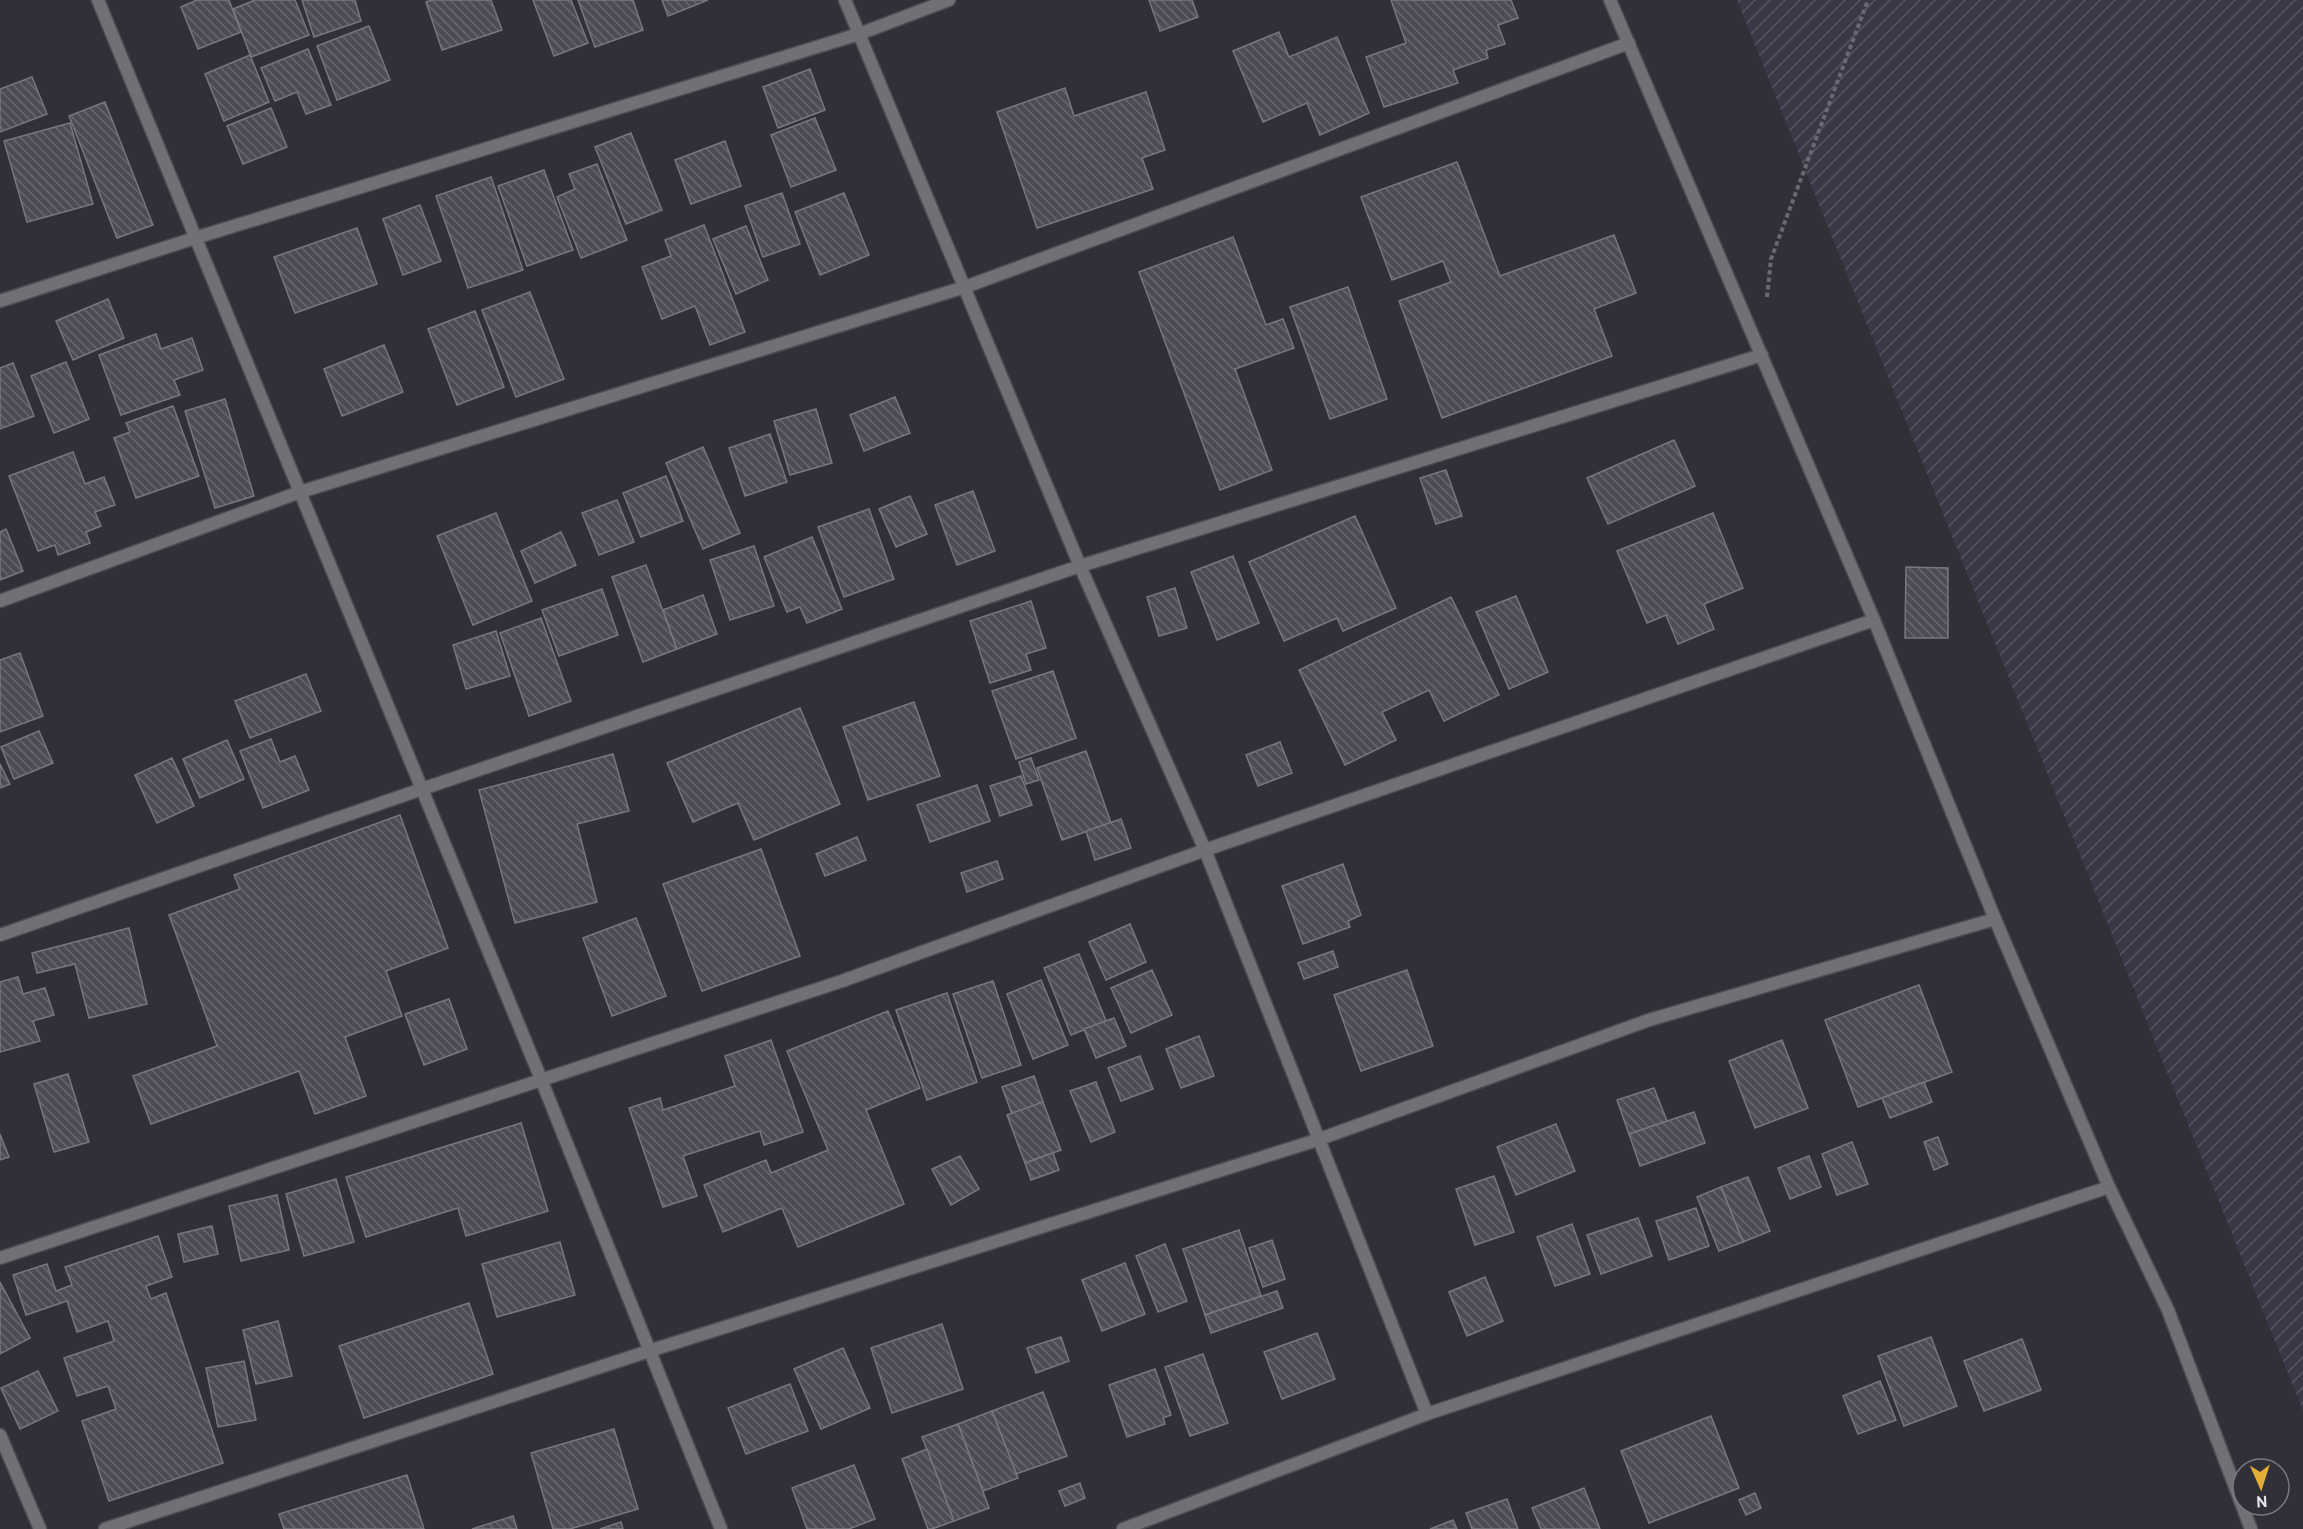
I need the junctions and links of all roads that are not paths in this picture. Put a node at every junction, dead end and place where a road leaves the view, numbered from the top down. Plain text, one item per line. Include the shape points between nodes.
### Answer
1 (98, 0) edge
2 (845, 0) edge
3 (949, 0) edge
4 (1610, 0) edge
5 (859, 34) junction
6 (1629, 43) junction
7 (195, 238) junction
8 (965, 287) junction
9 (0, 301) edge
10 (1762, 356) junction
11 (300, 492) junction
12 (1080, 566) junction
13 (0, 601) edge
14 (1874, 620) junction
15 (422, 789) junction
16 (1205, 850) junction
17 (1995, 919) junction
18 (0, 935) edge
19 (541, 1079) junction
20 (1317, 1140) junction
21 (2109, 1187) junction
22 (0, 1258) edge
23 (649, 1351) junction
24 (1427, 1414) junction
25 (0, 1435) edge
26 (40, 1529) edge
27 (105, 1529) edge
28 (721, 1529) edge
29 (1123, 1529) edge
30 (2251, 1529) edge

1 - 7 street
2 - 5 street
3 - 5 street
4 - 6 street
5 - 7 street
5 - 8 street
6 - 8 street
6 - 10 street
7 - 9 street
7 - 11 street
8 - 11 street
8 - 12 street
10 - 12 street
10 - 14 street
11 - 13 street
11 - 15 street
12 - 15 street
12 - 16 street
14 - 16 street
14 - 17 street
15 - 18 street
15 - 19 street
16 - 19 street via 842,981
16 - 20 street
17 - 20 street via 1649,1020
17 - 21 street
19 - 22 street
19 - 23 street
20 - 23 street
20 - 24 street
21 - 24 street
21 - 30 street via 2168,1310
23 - 27 street
23 - 28 street
24 - 29 street
25 - 26 street

